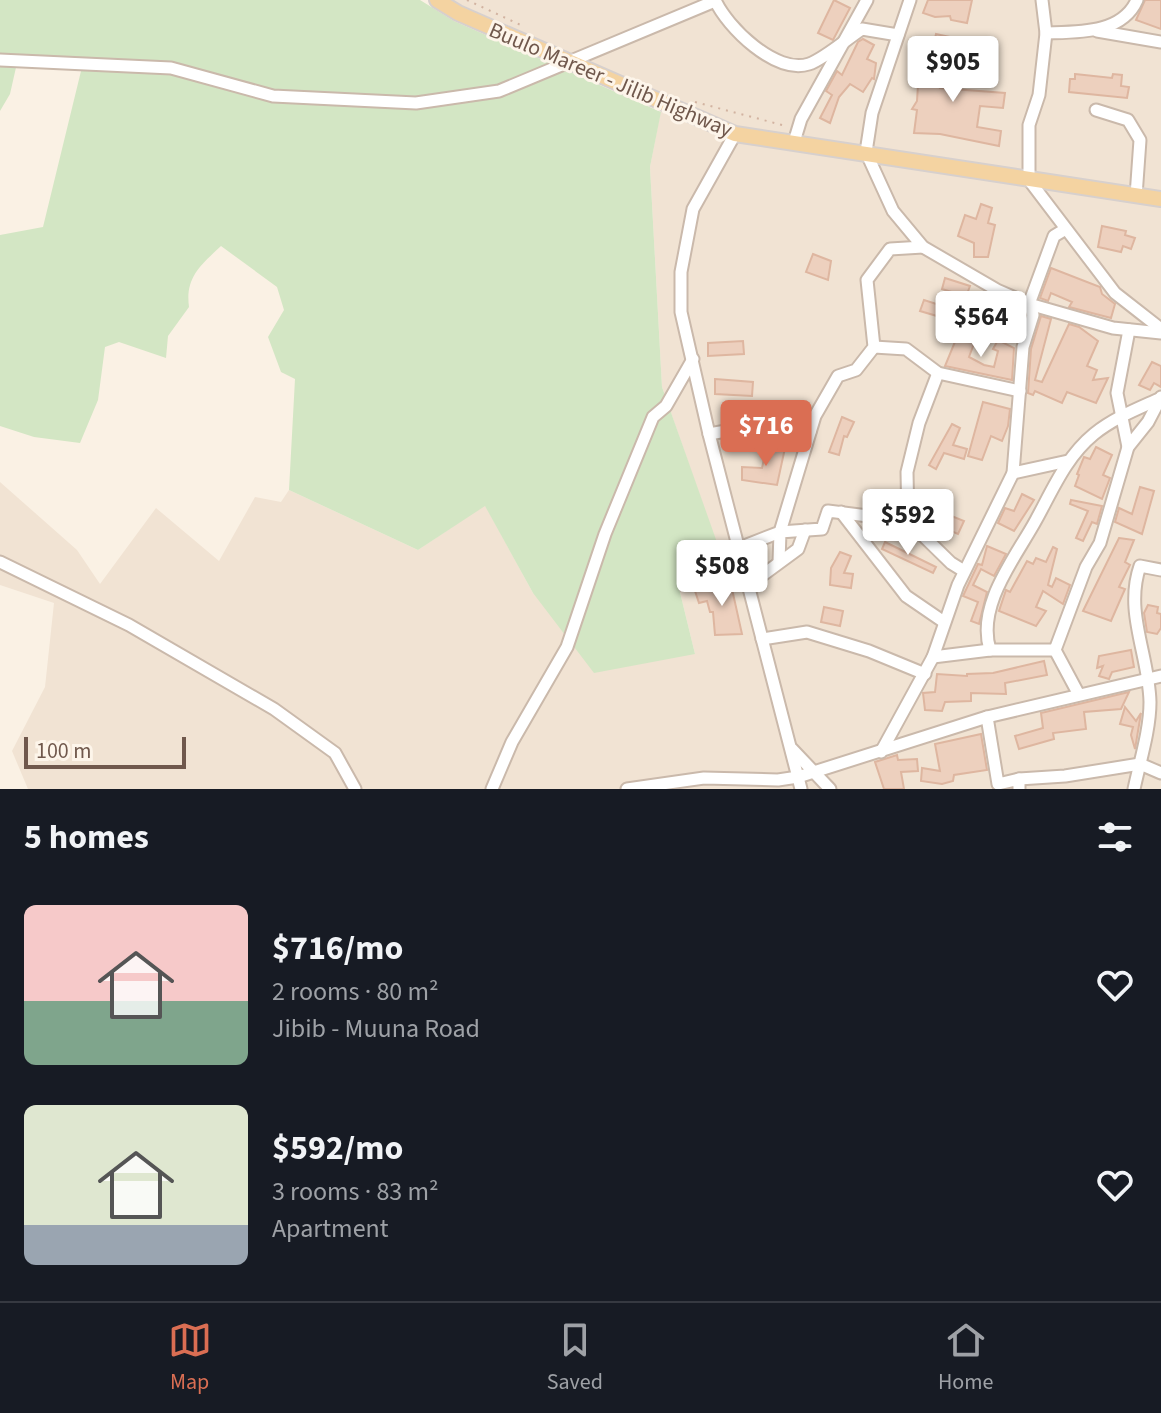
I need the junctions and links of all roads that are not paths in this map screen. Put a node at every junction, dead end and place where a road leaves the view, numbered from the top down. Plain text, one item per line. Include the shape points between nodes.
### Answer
1 (437, 0) edge
2 (714, 0) edge
3 (867, 0) edge
4 (910, 0) edge
5 (1042, 0) edge
6 (1137, 0) edge
7 (1096, 31) junction
8 (1046, 33) junction
9 (898, 35) junction
10 (846, 39) junction
11 (1161, 42) edge
12 (0, 60) edge
13 (568, 61) junction
14 (1096, 110) dead end
15 (735, 134) junction
16 (794, 142) junction
17 (866, 152) junction
18 (1029, 180) junction
19 (1136, 196) junction
20 (1161, 199) edge
21 (1064, 230) junction
22 (923, 247) junction
23 (1029, 304) junction
24 (1129, 330) junction
25 (1161, 331) edge
26 (874, 347) junction
27 (693, 359) junction
28 (938, 373) junction
29 (1020, 391) junction
30 (1160, 398) edge
31 (1122, 415) junction
32 (810, 432) junction
33 (709, 434) junction
34 (1128, 447) junction
35 (1068, 461) junction
36 (1013, 473) junction
37 (841, 512) junction
38 (908, 521) junction
39 (805, 530) junction
40 (780, 532) junction
41 (739, 548) junction
42 (0, 562) edge
43 (779, 562) junction
44 (1161, 570) edge
45 (964, 571) junction
46 (747, 582) junction
47 (944, 622) junction
48 (762, 639) junction
49 (990, 650) junction
50 (1055, 650) junction
51 (933, 657) junction
52 (925, 674) junction
53 (1161, 676) edge
54 (1147, 679) junction
55 (1078, 693) junction
56 (987, 717) junction
57 (790, 747) junction
58 (881, 752) junction
59 (1140, 764) junction
60 (815, 772) junction
61 (1161, 773) edge
62 (800, 783) edge
63 (1019, 784) edge
64 (355, 789) edge
65 (492, 789) edge
66 (627, 789) edge
67 (830, 789) edge
68 (1134, 789) edge

1 - 13 main road, Buulo Mareer - Jilib Highway
2 - 10 street via 737,34 757,50 790,64 808,65
2 - 13 street
3 - 10 street
4 - 9 street
5 - 8 street
6 - 7 street via 1131,14
7 - 8 street
7 - 11 street
8 - 18 street via 1039,95 1029,125
9 - 10 street via 862,29
9 - 17 street via 872,113
10 - 16 street via 801,119
12 - 13 street via 171,68 273,96 416,103 499,91
13 - 15 main road, Buulo Mareer - Jilib Highway
14 - 19 street via 1128,120 1140,140
15 - 16 main road, Buulo Mareer - Jilib Highway
15 - 27 street via 693,209 681,272 681,312
16 - 17 main road, Buulo Mareer - Jilib Highway
17 - 18 main road, Buulo Mareer - Jilib Highway
17 - 22 street via 893,211
18 - 19 main road, Buulo Mareer - Jilib Highway
18 - 21 street
19 - 20 main road, Buulo Mareer - Jilib Highway
21 - 23 street via 1054,236
21 - 25 street via 1115,293
22 - 23 street
22 - 26 street via 890,249 867,280
23 - 24 street
23 - 29 street via 1033,315 1023,347
24 - 25 street
24 - 31 street via 1117,393
26 - 28 street via 906,349
26 - 32 street via 856,370 838,376
27 - 33 street
27 - 65 street via 666,406 653,417 567,647 512,742
28 - 29 street
28 - 38 street via 907,472
29 - 36 street
30 - 31 street
30 - 34 street
31 - 34 street
31 - 35 street
32 - 33 street via 743,428
32 - 40 street
33 - 41 street
34 - 50 street via 1100,543
35 - 36 street
35 - 49 street via 1001,578 986,636
36 - 45 street
37 - 38 street
37 - 39 street via 828,511 822,529
37 - 47 street via 906,596
38 - 45 street
39 - 40 street
39 - 43 street via 798,549
40 - 41 street
40 - 43 street
41 - 46 street
42 - 64 street via 129,625 274,709 335,753
43 - 46 street
44 - 54 street via 1140,566 1133,585
45 - 47 street
46 - 48 street
47 - 51 street
48 - 52 street via 807,632
48 - 57 street
49 - 50 street
49 - 51 street
50 - 55 street
51 - 52 street
52 - 58 street
53 - 54 street
54 - 55 street
54 - 59 street via 1150,702
55 - 56 street
56 - 58 street
56 - 63 street via 998,784
57 - 60 street
57 - 62 street
58 - 60 street
59 - 61 street
59 - 63 street
59 - 68 street
60 - 62 street
60 - 67 street
62 - 66 street via 704,778

